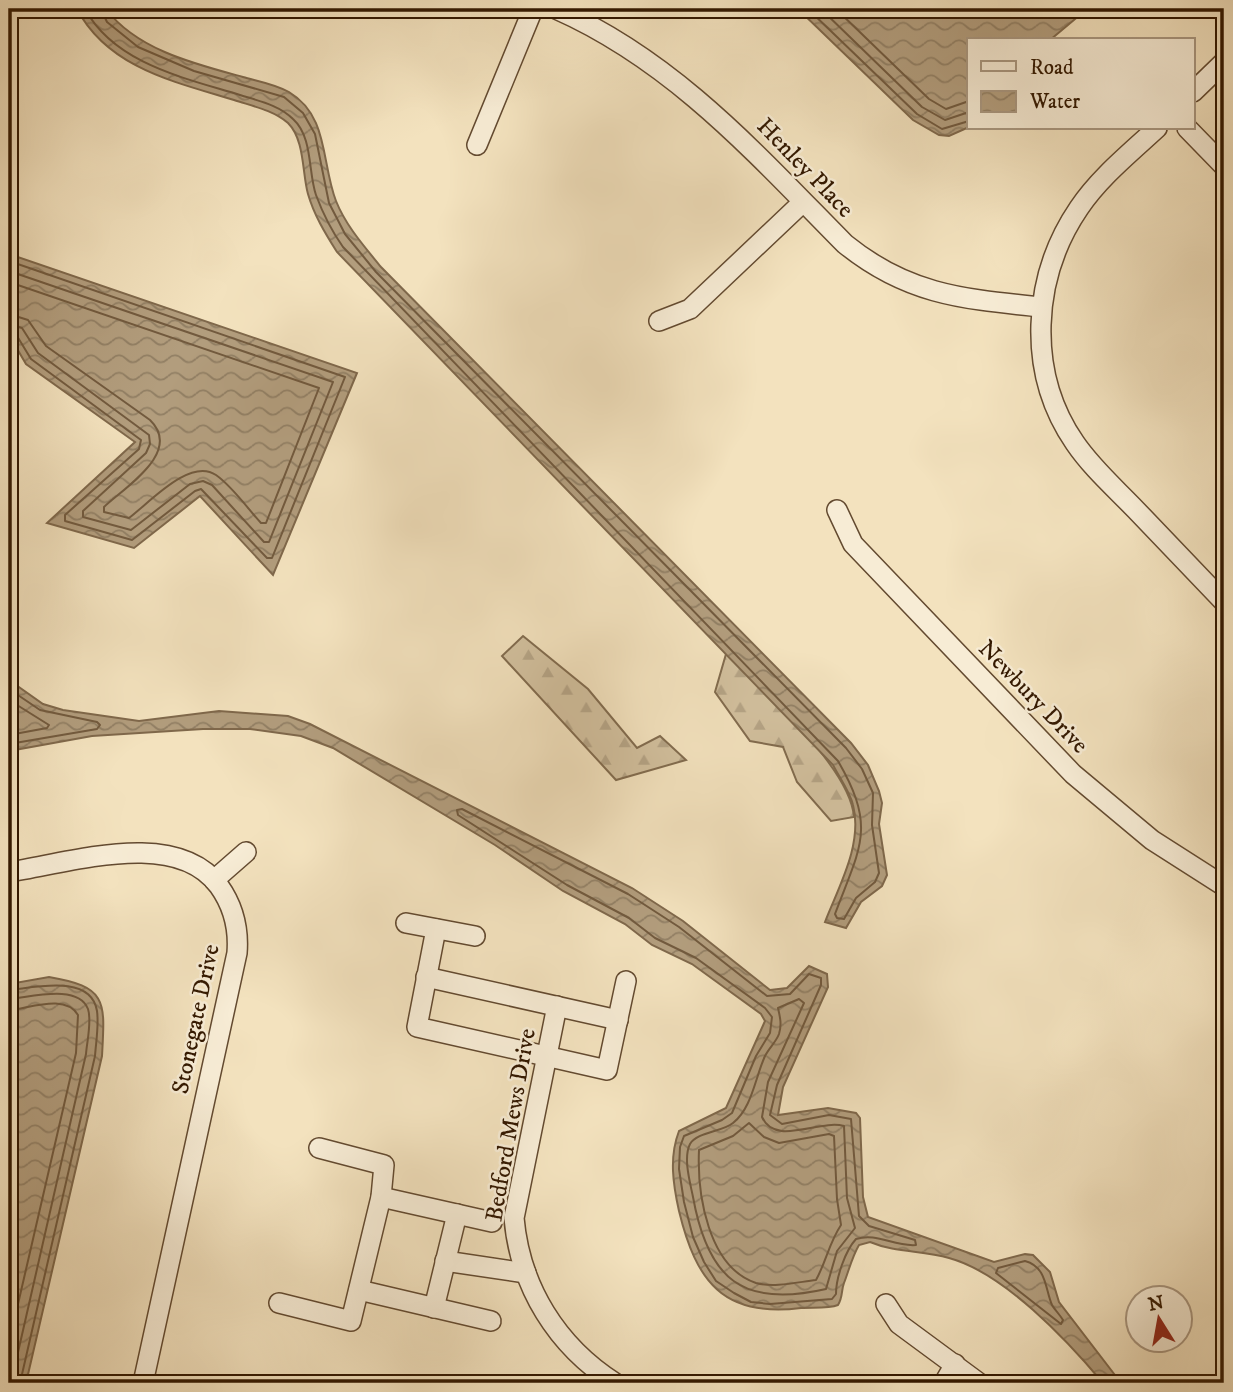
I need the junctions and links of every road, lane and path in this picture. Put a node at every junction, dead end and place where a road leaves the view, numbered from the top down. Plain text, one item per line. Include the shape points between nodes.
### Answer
1 (533, 9) edge
2 (556, 9) edge
3 (1224, 62) edge
4 (1194, 91) edge
5 (1155, 130) edge
6 (1189, 130) edge
7 (477, 145) dead end
8 (1224, 166) edge
9 (803, 202) junction
10 (1041, 307) junction
11 (659, 321) dead end
12 (837, 510) dead end
13 (1224, 601) edge
14 (246, 852) dead end
15 (9, 872) edge
16 (214, 880) junction
17 (1224, 886) edge
18 (406, 923) dead end
19 (436, 929) junction
20 (475, 936) dead end
21 (426, 977) junction
22 (626, 981) dead end
23 (557, 1006) junction
24 (618, 1020) junction
25 (546, 1055) junction
26 (319, 1147) dead end
27 (382, 1197) junction
28 (457, 1214) junction
29 (492, 1222) dead end
30 (445, 1261) junction
31 (526, 1273) junction
32 (359, 1290) junction
33 (279, 1303) dead end
34 (886, 1304) dead end
35 (434, 1308) junction
36 (491, 1321) dead end
37 (955, 1364) junction
38 (143, 1383) edge
39 (615, 1383) edge
40 (944, 1383) edge
41 (979, 1383) edge

1 - 7 street
2 - 9 street, Henley Place via 612,37 690,91
3 - 4 street
5 - 10 street via 1081,205 1054,253
6 - 8 street
9 - 10 street, Henley Place via 845,244 891,276 944,295
9 - 11 street via 690,309
10 - 13 street via 1040,338 1047,378 1074,441
12 - 17 street, Newbury Drive via 853,544 1073,774 1152,840
14 - 16 street
15 - 16 street, Stonegate Drive via 148,851 191,862
16 - 38 street, Stonegate Drive via 236,919 237,953
18 - 19 street
19 - 20 street
19 - 21 street
21 - 23 street
21 - 25 street via 417,1027
22 - 24 street
23 - 24 street
23 - 25 street, Bedford Mews Drive
24 - 25 street via 607,1069
25 - 31 street, Bedford Mews Drive via 514,1218 517,1251
26 - 27 street via 384,1165
27 - 28 street
27 - 32 street
28 - 29 street
28 - 30 street
30 - 31 street
30 - 35 street
31 - 39 street, Bedford Mews Drive via 539,1304 566,1342
32 - 33 street via 351,1321
32 - 35 street
34 - 37 street via 899,1324
35 - 36 street
37 - 40 street
37 - 41 street

